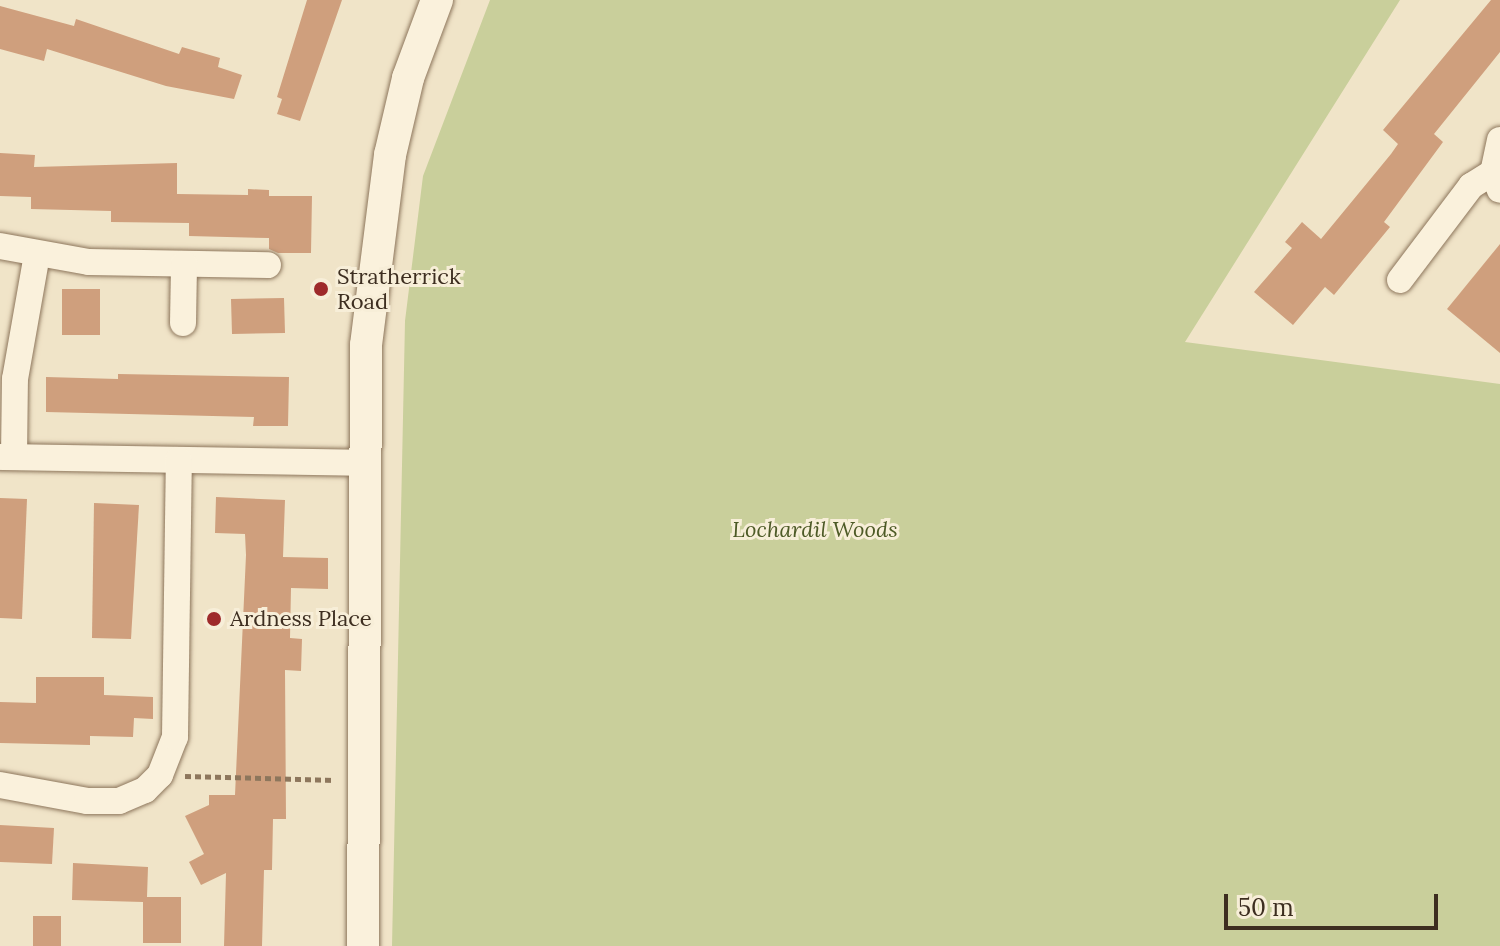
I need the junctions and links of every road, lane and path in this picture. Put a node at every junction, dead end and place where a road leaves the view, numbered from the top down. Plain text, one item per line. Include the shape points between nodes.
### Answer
1 (437, 0) edge
2 (1500, 140) edge
3 (1496, 181) edge
4 (0, 246) edge
5 (37, 254) junction
6 (184, 264) junction
7 (268, 265) dead end
8 (1400, 280) dead end
9 (183, 323) dead end
10 (7, 457) edge
11 (179, 460) junction
12 (362, 463) junction
13 (160, 775) junction
14 (361, 781) junction
15 (0, 785) edge
16 (363, 946) edge

1 - 12 street via 408,78 377,235
2 - 3 street
3 - 8 street via 1471,186
4 - 5 street
5 - 6 street via 89,262
5 - 10 street
6 - 7 street
6 - 9 street
10 - 11 street
11 - 12 street
11 - 13 street via 175,737
12 - 14 street
13 - 14 path
13 - 15 street via 145,790 119,801 87,801
14 - 16 street

